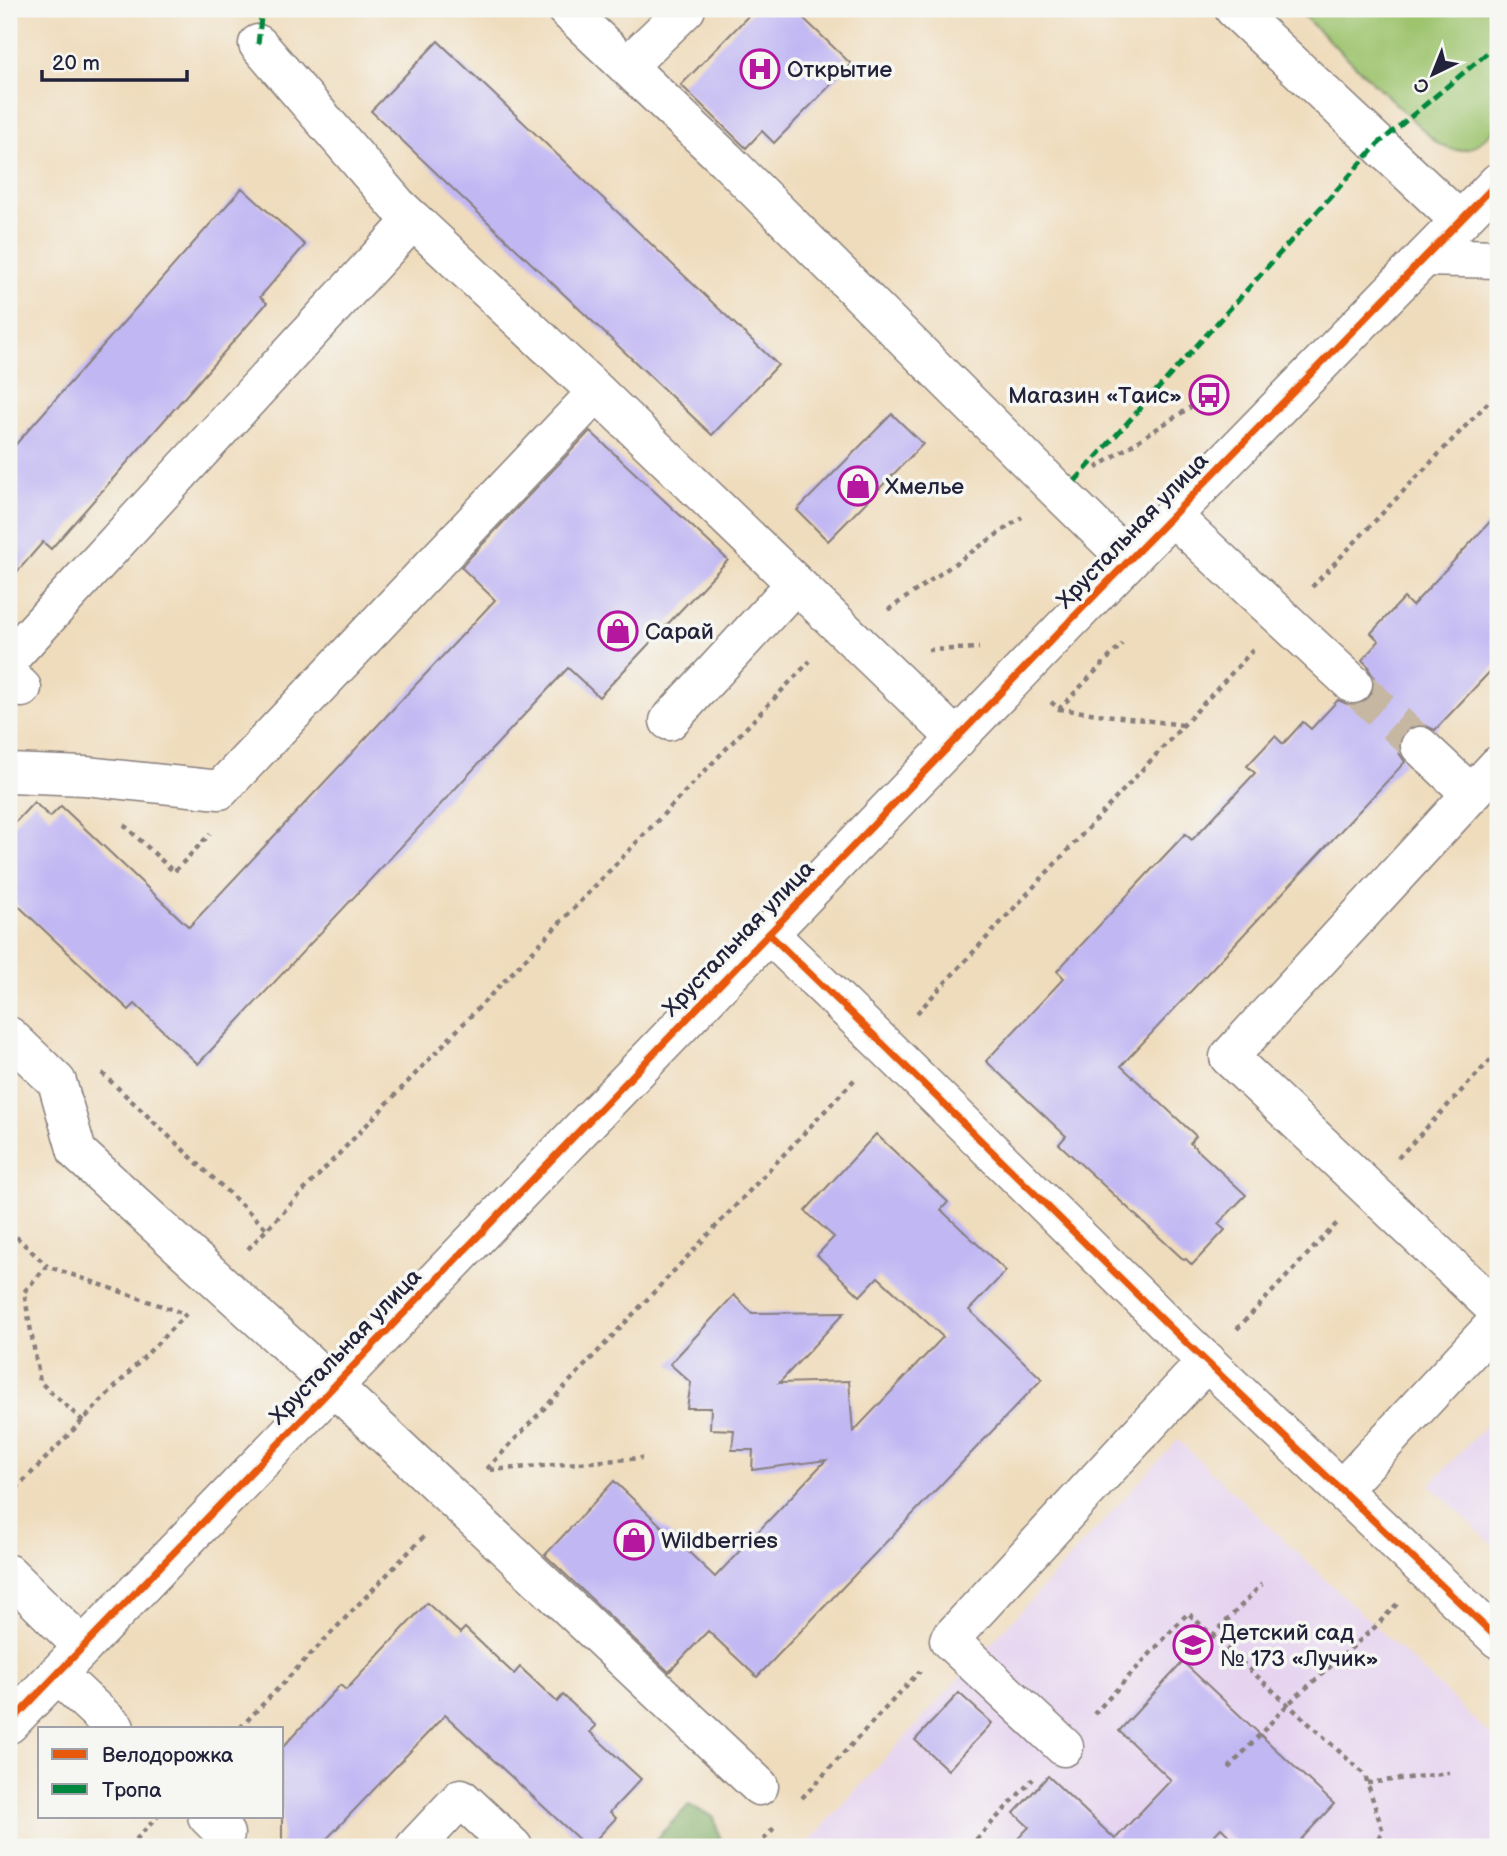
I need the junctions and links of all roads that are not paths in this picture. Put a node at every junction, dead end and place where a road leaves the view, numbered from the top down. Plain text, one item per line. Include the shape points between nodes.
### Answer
1 (566, 9) edge
2 (686, 9) edge
3 (1234, 9) edge
4 (258, 44) dead end
5 (627, 66) junction
6 (1498, 182) edge
7 (413, 220) junction
8 (1460, 221) junction
9 (1425, 257) junction
10 (1498, 259) edge
11 (597, 393) junction
12 (1172, 516) junction
13 (1129, 560) junction
14 (795, 584) junction
15 (13, 674) edge
16 (1353, 684) tunnel mouth
17 (669, 721) dead end
18 (957, 739) junction
19 (1420, 746) tunnel mouth
20 (1498, 765) edge
21 (9, 773) edge
22 (1471, 794) junction
23 (769, 934) junction
24 (9, 1036) edge
25 (1498, 1311) edge
26 (1498, 1321) edge
27 (1207, 1361) junction
28 (333, 1386) junction
29 (1341, 1490) junction
30 (9, 1574) edge
31 (1498, 1639) edge
32 (70, 1660) junction
33 (9, 1724) edge
34 (114, 1727) edge
35 (1064, 1747) road end
36 (759, 1786) dead end
37 (415, 1847) edge
38 (513, 1847) edge

1 - 5 street
2 - 5 street
3 - 8 street
4 - 7 street
5 - 13 street
6 - 8 street, Хрустальная улица
7 - 11 street
7 - 15 street
8 - 9 street, Хрустальная улица
9 - 10 street
9 - 12 street, Хрустальная улица
11 - 14 street
11 - 21 street via 220,790
12 - 13 street, Хрустальная улица
12 - 16 street
13 - 18 street, Хрустальная улица
14 - 17 street
14 - 18 street
18 - 23 street, Хрустальная улица
19 - 22 street
20 - 22 street
22 - 25 street via 1229,1057
23 - 27 street
23 - 28 street, Хрустальная улица
24 - 28 street via 57,1082 77,1152
26 - 29 street
27 - 29 street
27 - 35 street via 949,1640
28 - 32 street, Хрустальная улица
28 - 36 street
29 - 31 street
30 - 32 street
32 - 33 street, Хрустальная улица
32 - 34 street
37 - 38 street via 461,1798

